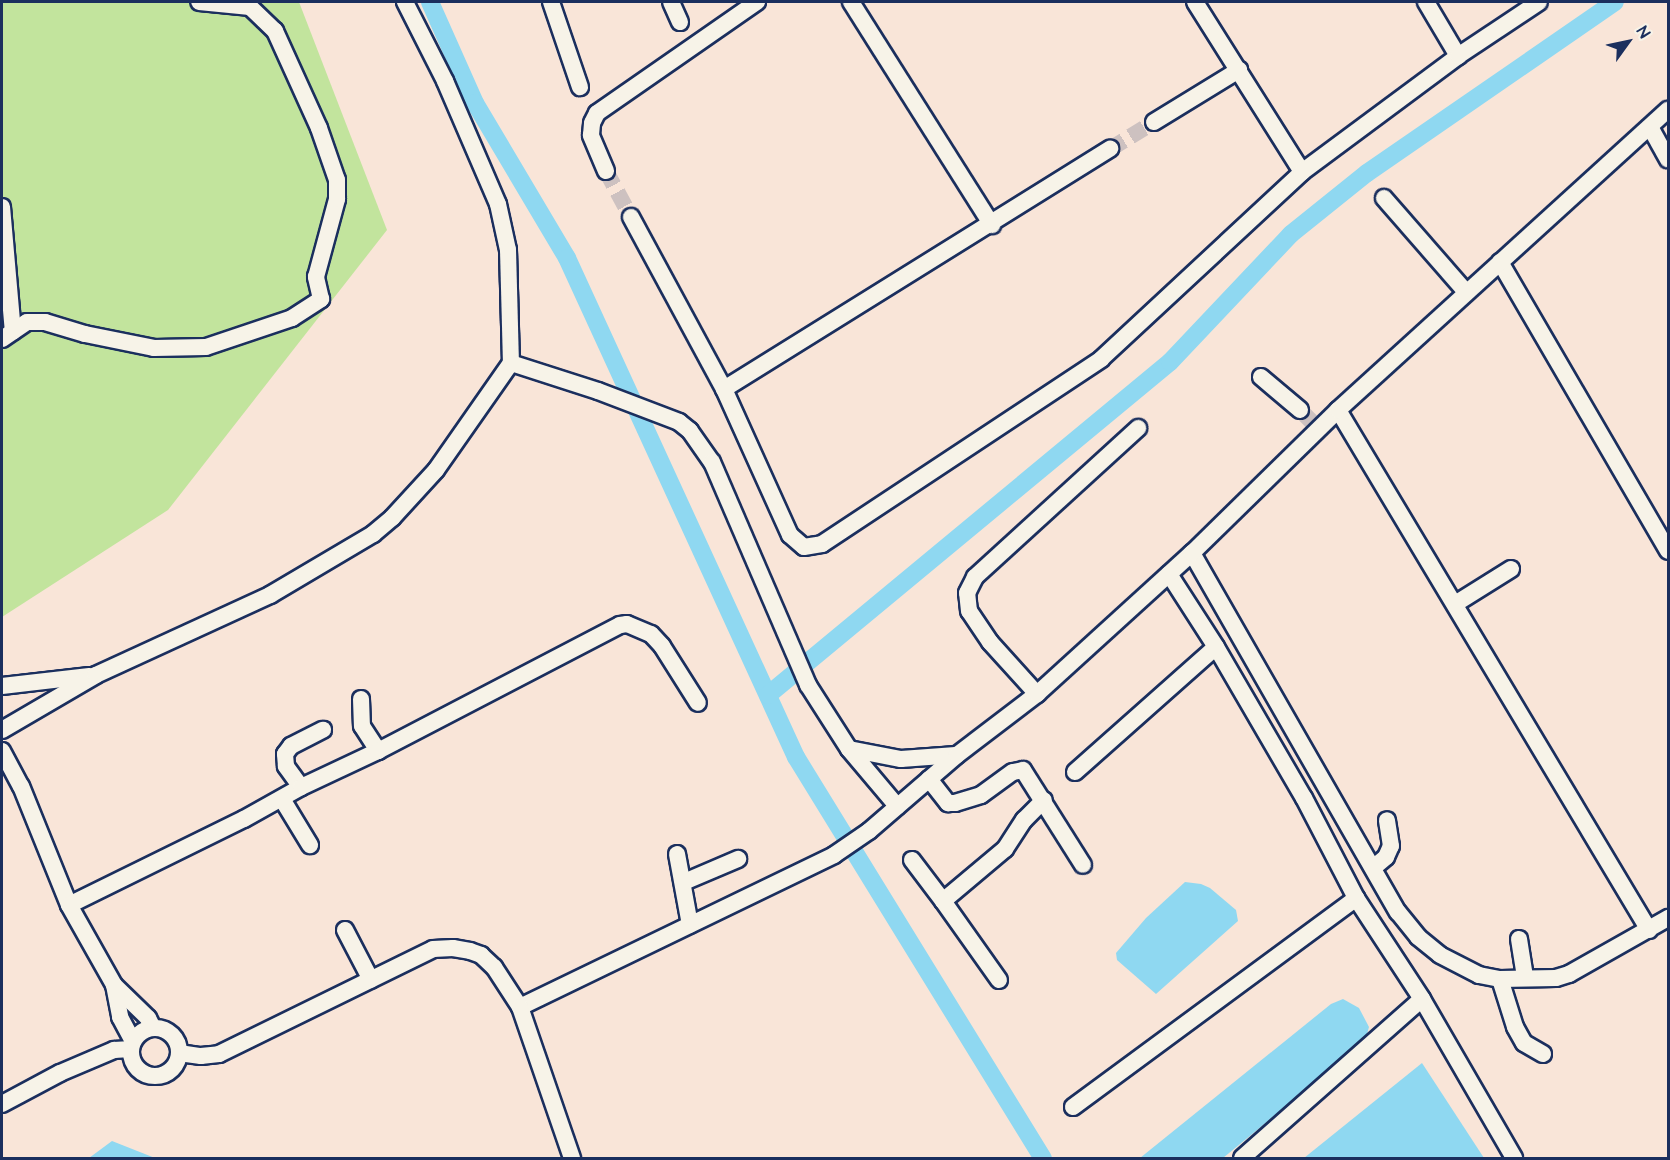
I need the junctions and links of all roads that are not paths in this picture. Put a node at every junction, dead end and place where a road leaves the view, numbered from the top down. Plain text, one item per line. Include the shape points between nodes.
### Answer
1 (199, 2) edge
2 (405, 2) edge
3 (551, 2) edge
4 (672, 2) edge
5 (758, 2) edge
6 (851, 2) edge
7 (1195, 2) edge
8 (1426, 2) edge
9 (1539, 2) edge
10 (680, 22) dead end
11 (1458, 56) junction
12 (1239, 70) junction
13 (580, 87) dead end
14 (1668, 110) edge
15 (1154, 122) tunnel mouth
16 (1650, 127) junction
17 (1110, 149) tunnel mouth
18 (1668, 159) edge
19 (606, 171) tunnel mouth
20 (1302, 172) junction
21 (1384, 198) dead end
22 (2, 207) edge
23 (631, 217) tunnel mouth
24 (992, 225) junction
25 (1500, 262) junction
26 (1466, 292) junction
27 (7, 335) edge
28 (511, 363) junction
29 (1261, 377) dead end
30 (724, 389) junction
31 (1300, 410) tunnel mouth
32 (1338, 410) junction
33 (1138, 428) dead end
34 (1668, 551) edge
35 (1192, 553) junction
36 (1511, 569) dead end
37 (1168, 574) junction
38 (1455, 604) junction
39 (1216, 647) junction
40 (96, 675) junction
41 (2, 686) edge
42 (1037, 694) junction
43 (361, 699) dead end
44 (698, 703) dead end
45 (2, 730) edge
46 (323, 730) dead end
47 (849, 749) junction
48 (2, 751) edge
49 (378, 751) junction
50 (957, 755) junction
51 (1075, 772) dead end
52 (929, 779) junction
53 (301, 787) junction
54 (282, 799) junction
55 (1044, 800) junction
56 (897, 806) junction
57 (1387, 820) dead end
58 (310, 845) dead end
59 (677, 854) dead end
60 (738, 859) dead end
61 (912, 860) dead end
62 (1083, 865) dead end
63 (1373, 868) junction
64 (684, 882) junction
65 (1356, 898) junction
66 (943, 901) junction
67 (69, 905) junction
68 (1668, 918) edge
69 (690, 925) junction
70 (345, 930) dead end
71 (1649, 930) junction
72 (1519, 939) dead end
73 (1525, 978) junction
74 (1500, 979) junction
75 (370, 980) junction
76 (999, 981) dead end
77 (114, 985) junction
78 (1422, 999) junction
79 (520, 1007) junction
80 (153, 1028) junction
81 (132, 1045) junction
82 (179, 1053) junction
83 (1543, 1054) dead end
84 (2, 1104) edge
85 (1073, 1107) dead end
86 (572, 1158) edge
87 (1242, 1158) edge
88 (1514, 1158) edge

1 - 27 street via 250,8 275,31 319,128 337,180 337,199 316,277 321,299 292,318 206,347 154,348 45,322 27,322
2 - 28 street via 445,81 498,204 508,250
3 - 13 street
4 - 10 street
5 - 19 street via 597,113 591,135
6 - 24 street
7 - 12 street
8 - 11 street
9 - 11 street
11 - 20 street
12 - 15 street
12 - 20 street
14 - 16 street
16 - 18 street
16 - 25 street
17 - 24 street
20 - 30 street via 1101,359 822,544 804,547 790,535
21 - 26 street
22 - 27 street
23 - 30 street
24 - 30 street
25 - 26 street
25 - 34 street
26 - 32 street
28 - 40 street via 436,470 373,534 270,595
28 - 47 street via 598,391 679,422 690,431 712,462 808,685
29 - 31 street
32 - 35 street
32 - 38 street
33 - 42 street via 980,572 967,593 969,611 990,642
35 - 37 street
35 - 63 street
36 - 38 street
37 - 39 street
37 - 42 street
38 - 71 street
39 - 51 street
39 - 65 street via 1304,798
40 - 41 street
40 - 45 street
42 - 50 street
43 - 49 street via 362,726
44 - 49 street via 656,640 627,624 620,625
46 - 53 street via 291,746 285,754 286,765
47 - 50 street via 901,759
47 - 56 street
48 - 67 street via 21,786
49 - 53 street
50 - 52 street
52 - 55 street via 948,803 955,803 981,795 1013,772 1023,770
52 - 56 street
53 - 54 street
54 - 58 street
54 - 67 street
55 - 62 street
55 - 66 street via 1024,820 1005,849
56 - 69 street via 834,855
57 - 63 street via 1391,846 1386,857
59 - 64 street
60 - 64 street
61 - 66 street
63 - 74 street via 1398,912 1418,937 1461,968
64 - 69 street
65 - 78 street
65 - 85 street
66 - 76 street
67 - 77 street
68 - 71 street
69 - 79 street
70 - 75 street
71 - 73 street via 1569,974
72 - 73 street
73 - 74 street
74 - 83 street via 1524,1043
75 - 79 street via 433,950 453,948 481,955 494,967
75 - 82 street via 219,1054
77 - 80 street via 148,1018
77 - 81 street via 120,1017
78 - 87 street
78 - 88 street
79 - 86 street
80 - 81 street via 145,1030
80 - 82 street via 169,1032
81 - 82 street via 134,1064 152,1077 174,1068
81 - 84 street via 82,1064

